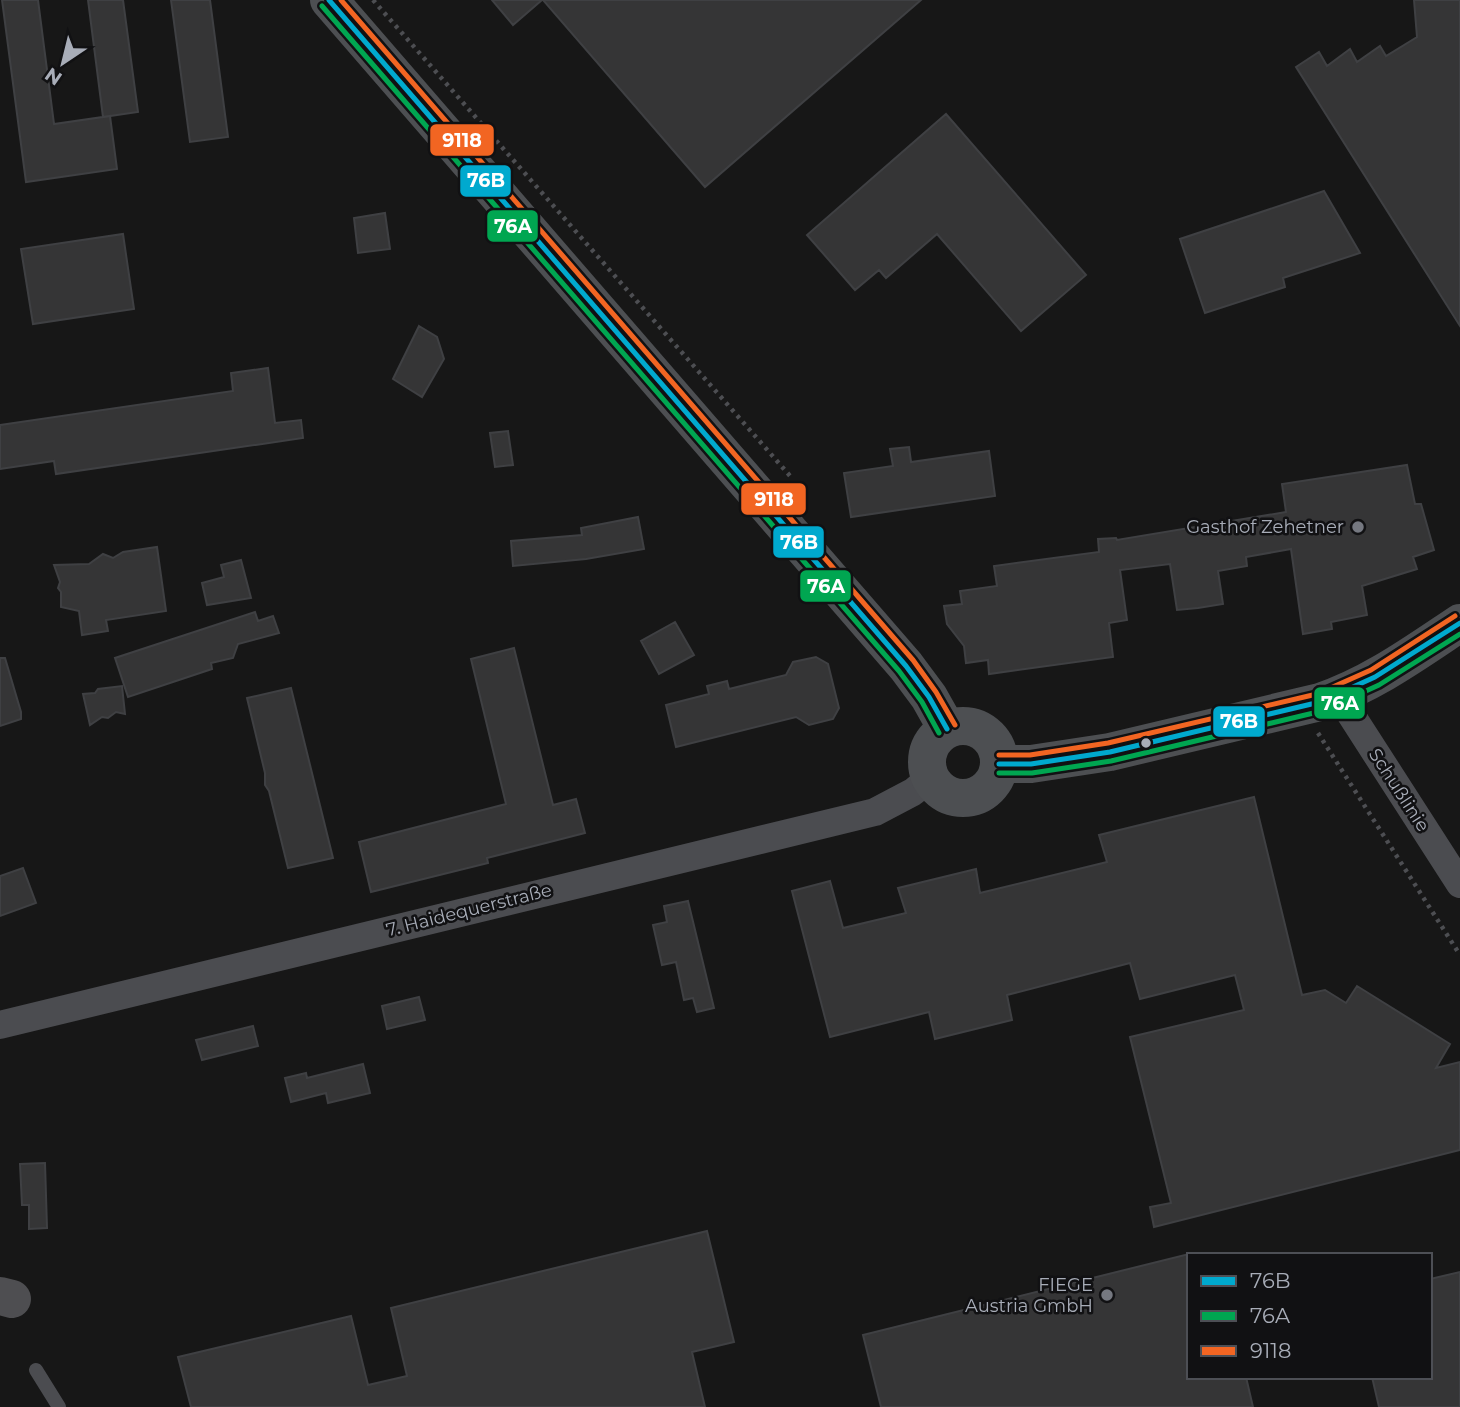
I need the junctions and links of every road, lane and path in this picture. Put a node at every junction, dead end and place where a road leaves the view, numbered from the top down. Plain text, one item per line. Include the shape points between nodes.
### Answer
1 (329, 0) edge
2 (373, 0) edge
3 (791, 477) dead end
4 (1460, 623) edge
5 (1323, 701) junction
6 (947, 729) junction
7 (999, 764) junction
8 (930, 778) junction
9 (1460, 884) edge
10 (1460, 955) edge
11 (0, 1025) edge
12 (36, 1370) dead end
13 (59, 1407) edge

1 - 6 main road via 906,666
2 - 3 path
4 - 5 main road via 1380,675
5 - 7 main road via 1110,752
5 - 9 street, Schußlinie
5 - 10 path via 1321,738
6 - 7 main road via 976,727 987,734 995,744
6 - 8 main road via 930,747
7 - 8 main road via 995,780 974,797 949,795
8 - 11 street, 7. Haidequerstraße via 875,812
12 - 13 lane

